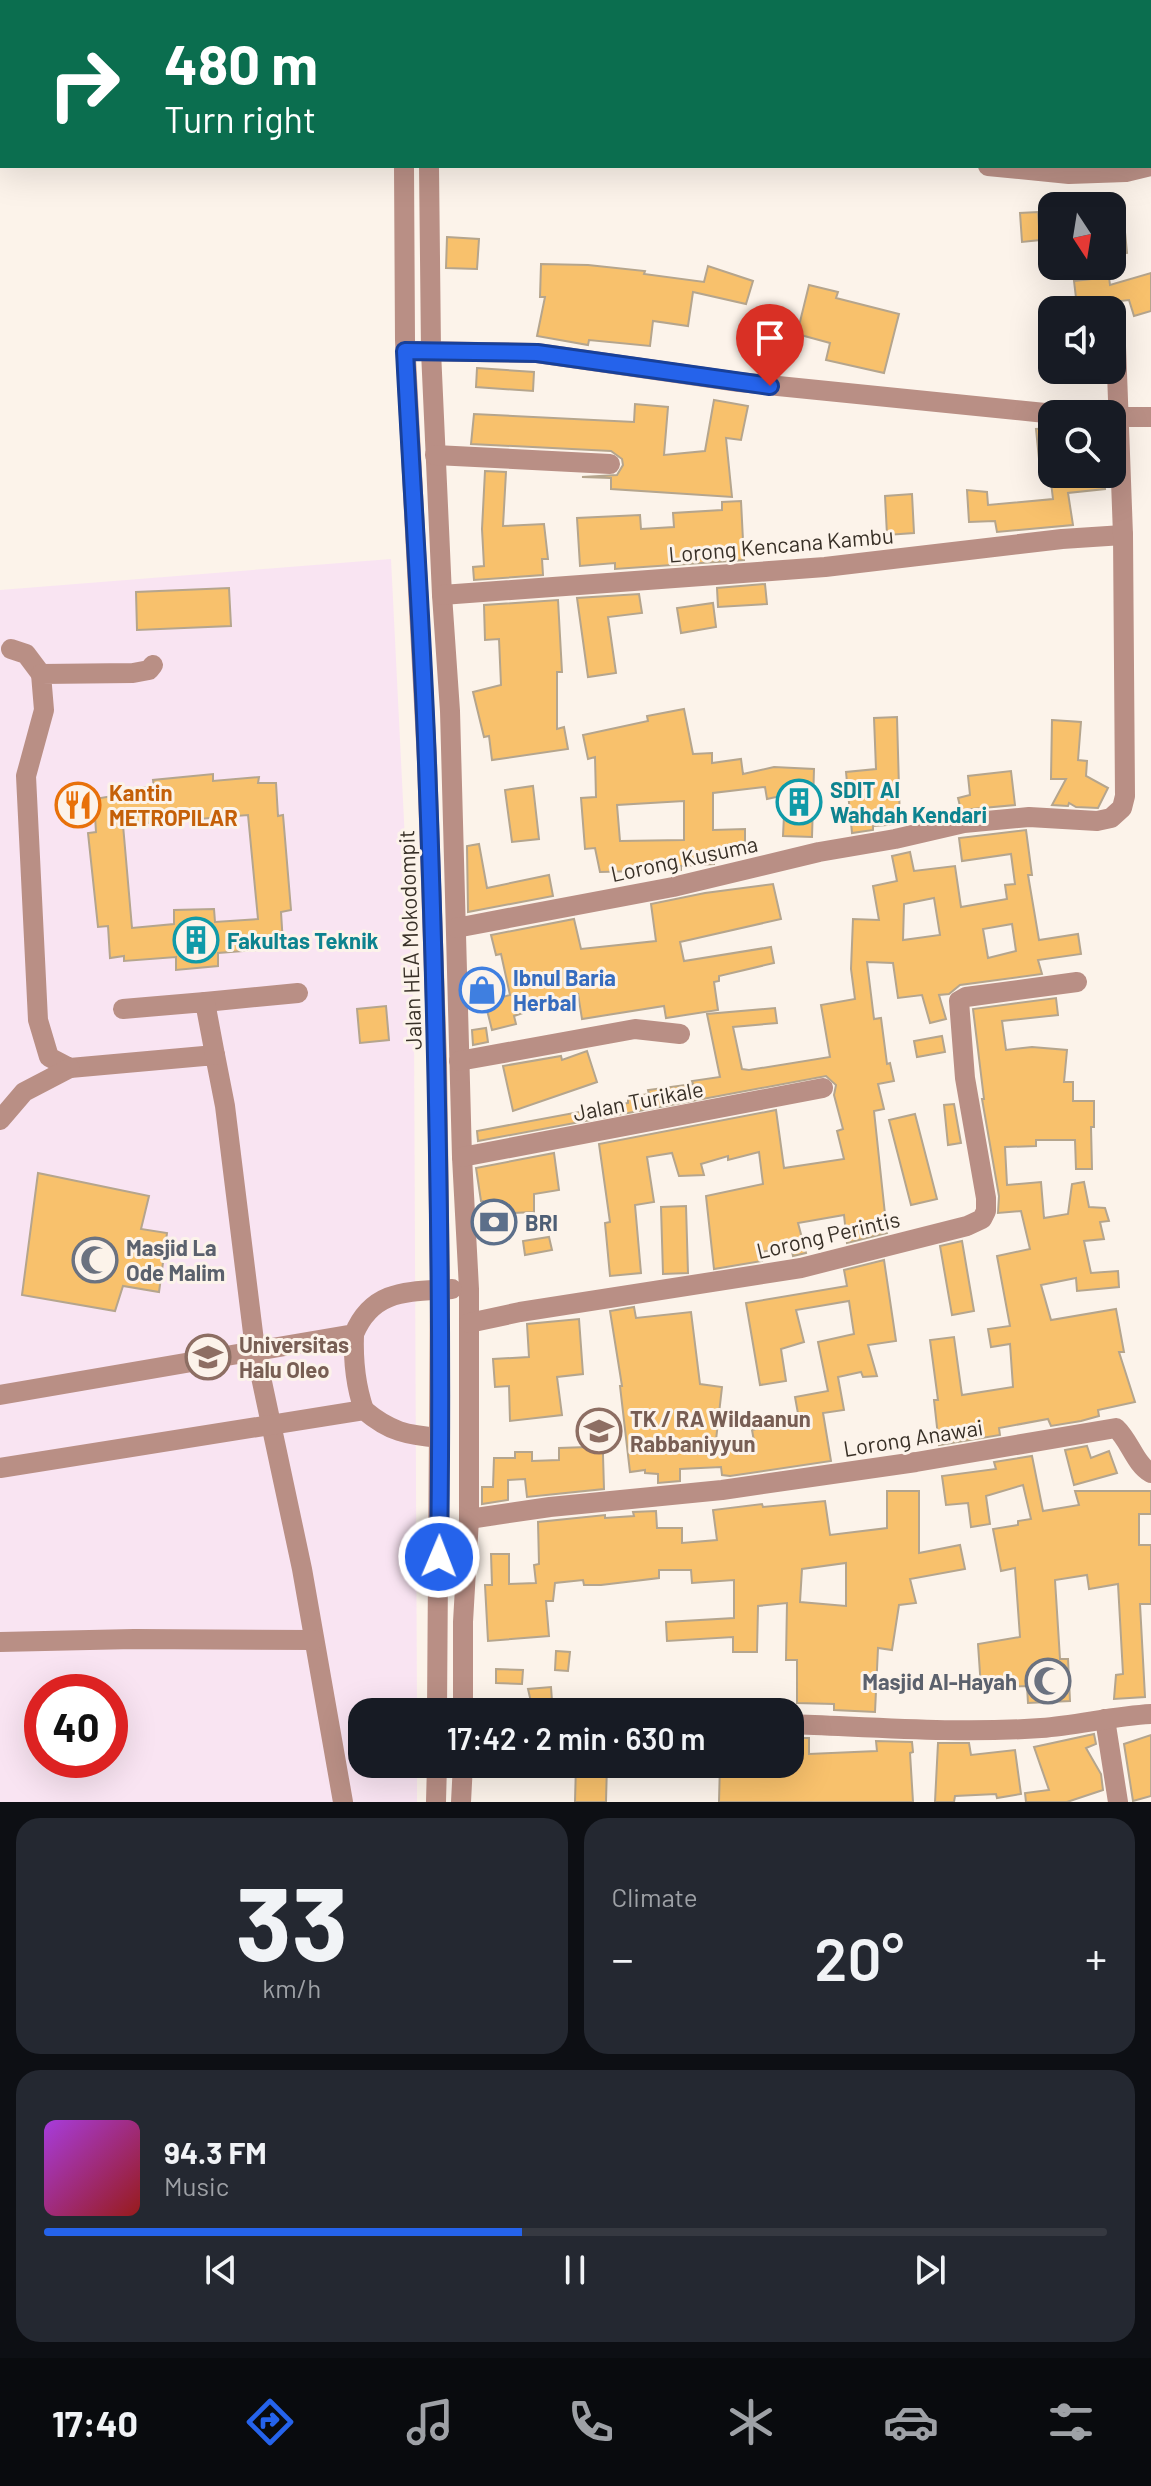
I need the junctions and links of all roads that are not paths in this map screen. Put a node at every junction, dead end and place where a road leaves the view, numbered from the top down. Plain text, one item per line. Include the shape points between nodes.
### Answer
1 (404, 168) edge
2 (429, 168) edge
3 (1008, 168) edge
4 (1143, 168) edge
5 (405, 351) junction
6 (431, 351) junction
7 (1038, 412) edge
8 (1126, 417) edge
9 (1151, 417) edge
10 (435, 455) junction
11 (610, 464) dead end
12 (1120, 488) edge
13 (1123, 535) junction
14 (442, 595) junction
15 (11, 649) dead end
16 (153, 665) dead end
17 (41, 674) junction
18 (453, 822) junction
19 (429, 823) junction
20 (456, 928) junction
21 (1077, 982) dead end
22 (298, 993) dead end
23 (205, 1002) junction
24 (123, 1009) dead end
25 (680, 1034) dead end
26 (215, 1055) junction
27 (459, 1061) junction
28 (70, 1068) junction
29 (823, 1088) dead end
30 (0, 1120) edge
31 (462, 1157) junction
32 (469, 1289) junction
33 (440, 1290) junction
34 (469, 1323) junction
35 (354, 1334) junction
36 (255, 1349) junction
37 (467, 1389) junction
38 (440, 1390) junction
39 (0, 1395) edge
40 (364, 1410) junction
41 (270, 1425) junction
42 (440, 1438) junction
43 (0, 1468) edge
44 (1151, 1473) edge
45 (469, 1519) junction
46 (314, 1640) junction
47 (0, 1642) edge
48 (437, 1698) edge
49 (463, 1698) edge
50 (1151, 1714) edge
51 (1105, 1719) junction
52 (804, 1724) edge
53 (437, 1778) edge
54 (462, 1778) edge
55 (343, 1802) edge
56 (436, 1802) edge
57 (461, 1802) edge
58 (1118, 1802) edge

1 - 5 street, Jalan HEA Mokodompit
2 - 6 street, Jalan HEA Mokodompit
3 - 4 street via 1069,174
5 - 6 street
5 - 19 street, Jalan HEA Mokodompit
6 - 7 street via 537,353 739,382
6 - 10 street, Jalan HEA Mokodompit
8 - 9 street
10 - 11 street
10 - 14 street, Jalan HEA Mokodompit
12 - 13 street
13 - 14 street, Lorong Kencana Kambu via 825,567
13 - 20 street, Lorong Kusuma via 1125,796 1111,818 964,823
14 - 18 street, Jalan HEA Mokodompit
15 - 17 street via 26,654
16 - 17 street via 133,673
17 - 28 street via 44,710 26,776 38,1020 49,1057
18 - 19 street
18 - 20 street, Jalan HEA Mokodompit
19 - 33 street, Jalan HEA Mokodompit
20 - 27 street, Jalan HEA Mokodompit
21 - 34 street, Lorong Perintis via 959,1001 965,1078 986,1198 982,1219 801,1268
22 - 23 street
23 - 24 street
23 - 26 street
25 - 27 street via 635,1029
26 - 28 street
26 - 36 street
27 - 31 street, Jalan HEA Mokodompit
28 - 30 street via 24,1092
29 - 31 street, Jalan Turikale
31 - 32 street, Jalan HEA Mokodompit
32 - 33 street
32 - 34 street, Jalan HEA Mokodompit
33 - 35 street via 395,1293 359,1321
33 - 38 street, Jalan HEA Mokodompit
34 - 37 street, Jalan HEA Mokodompit
35 - 36 street
35 - 40 street via 356,1387
36 - 39 street
36 - 41 street
37 - 38 street
37 - 45 street, Jalan HEA Mokodompit
38 - 42 street, Jalan HEA Mokodompit
40 - 41 street
40 - 42 street via 383,1426 409,1436
41 - 43 street
41 - 46 street
42 - 48 street, Jalan HEA Mokodompit
44 - 45 street, Lorong Anawai via 1116,1428 737,1488
45 - 49 street, Jalan HEA Mokodompit
46 - 47 street
46 - 55 street
50 - 51 street
51 - 52 street via 971,1730
51 - 58 street
53 - 56 street
54 - 57 street

